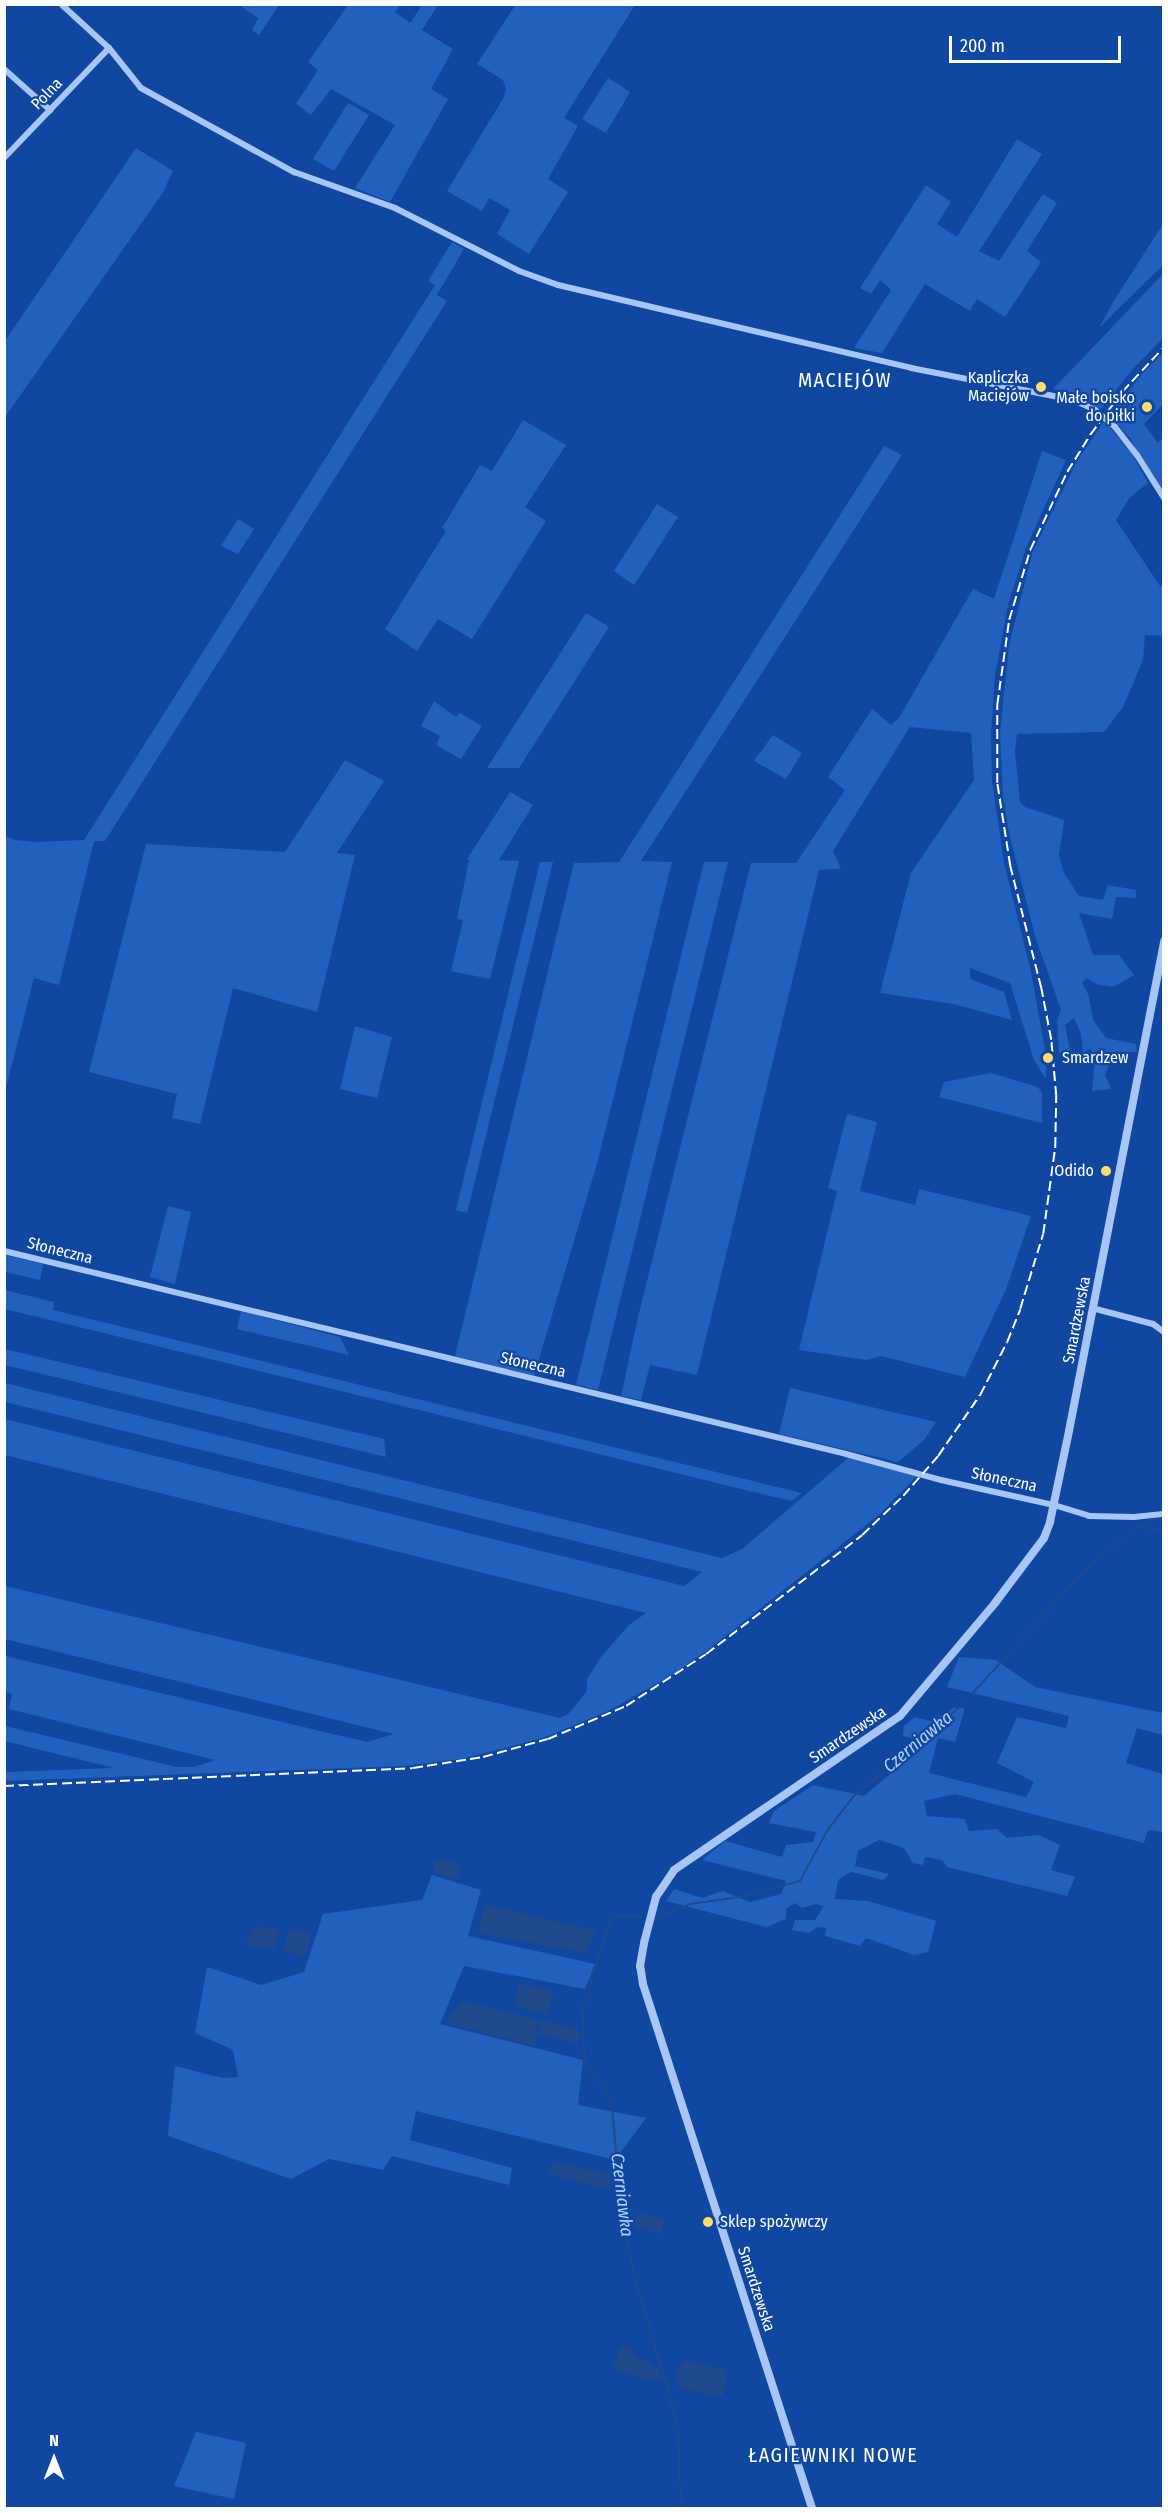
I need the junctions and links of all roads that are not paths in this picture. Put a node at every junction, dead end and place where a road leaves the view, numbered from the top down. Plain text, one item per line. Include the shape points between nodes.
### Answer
1 (61, 4) edge
2 (109, 48) junction
3 (4, 69) edge
4 (50, 110) junction
5 (4, 158) edge
6 (1164, 498) edge
7 (1164, 941) edge
8 (4, 1251) edge
9 (1092, 1308) junction
10 (1164, 1332) edge
11 (1054, 1505) junction
12 (1164, 1514) edge
13 (812, 2508) edge

1 - 2 street
2 - 4 street, Polna
2 - 6 street via 137,84 294,172 395,208 542,280 910,368 1061,396 1084,404 1103,416 1126,440
3 - 4 street
4 - 5 street, Polna
7 - 9 street, Smardzewska
8 - 11 street, Słoneczna
9 - 10 street via 1153,1323
9 - 11 street, Smardzewska
11 - 12 street, Słoneczna via 1100,1518
11 - 13 street, Smardzewska via 1048,1531 1036,1552 910,1706 870,1739 674,1870 656,1897 644,1943 640,1966 643,1984

